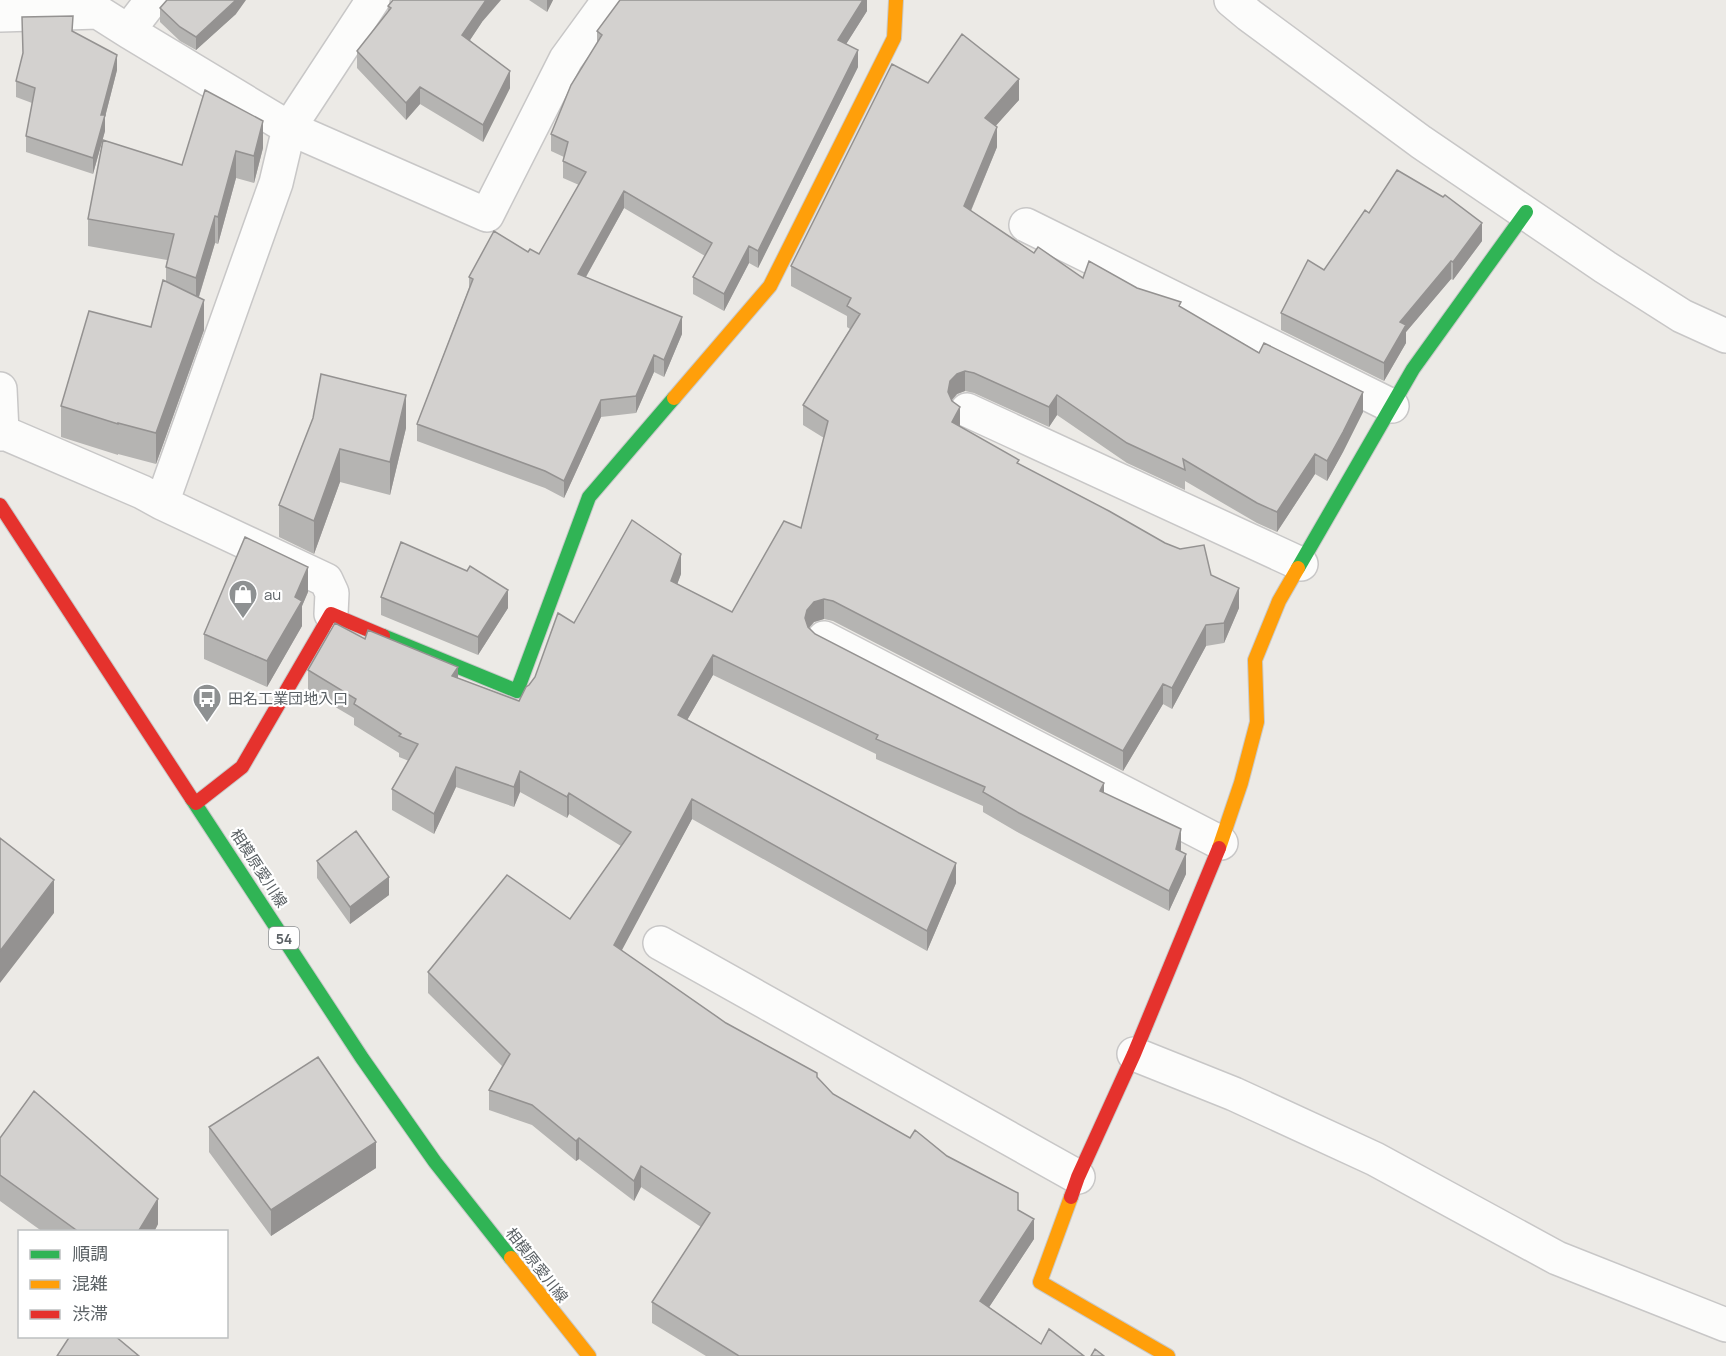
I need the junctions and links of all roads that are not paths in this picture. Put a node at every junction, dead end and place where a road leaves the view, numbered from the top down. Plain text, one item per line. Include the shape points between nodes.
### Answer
1 (152, 0) edge
2 (373, 0) edge
3 (609, 0) edge
4 (896, 0) edge
5 (1231, 0) edge
6 (0, 15) edge
7 (128, 31) junction
8 (289, 128) junction
9 (1526, 212) junction
10 (1026, 225) dead end
11 (1726, 336) edge
12 (0, 389) edge
13 (1392, 406) junction
14 (967, 410) dead end
15 (1, 433) edge
16 (162, 503) junction
17 (0, 505) edge
18 (1301, 564) junction
19 (331, 614) junction
20 (824, 638) edge
21 (196, 803) junction
22 (1221, 843) junction
23 (660, 943) dead end
24 (1134, 1054) junction
25 (1078, 1177) junction
26 (1726, 1325) edge
27 (589, 1356) edge
28 (1168, 1356) edge

1 - 7 street
2 - 8 street
3 - 8 street via 566,59 487,215
4 - 19 street via 894,38 770,286 589,497 517,691
5 - 9 street via 1421,142
6 - 7 street via 98,12
7 - 8 street
8 - 16 street via 276,183
9 - 11 street via 1683,316
9 - 13 street via 1413,369
10 - 13 street
12 - 15 street
13 - 18 street
14 - 18 street
15 - 16 street
16 - 19 street via 326,580 332,593
17 - 21 street, 相模原愛川線 / 54
18 - 22 street via 1279,601 1255,660 1257,722
19 - 21 street via 242,767
20 - 22 street
21 - 27 street, 相模原愛川線 / 54 via 362,1058 435,1162
22 - 24 street
23 - 25 street
24 - 25 street
24 - 26 street via 1234,1094 1375,1159 1557,1258
25 - 28 street via 1040,1282

